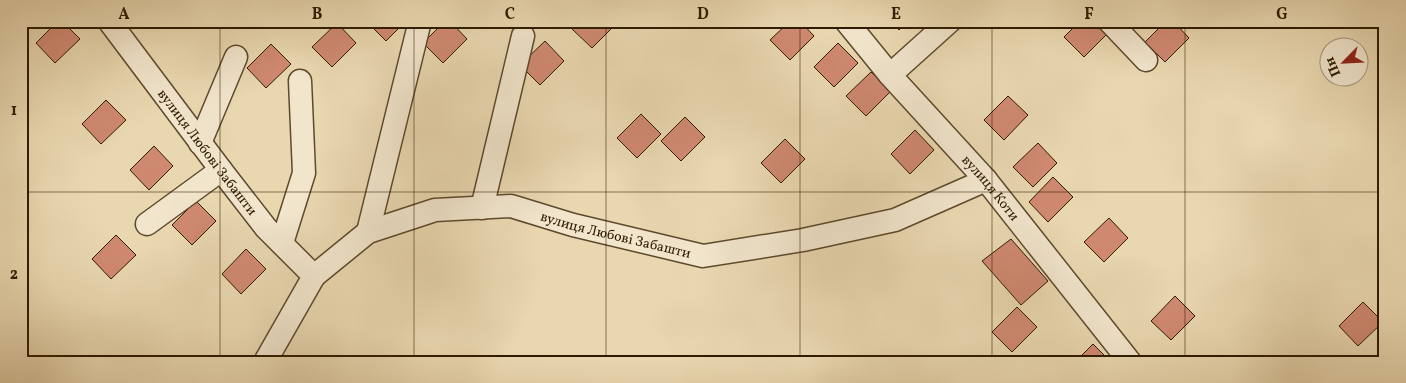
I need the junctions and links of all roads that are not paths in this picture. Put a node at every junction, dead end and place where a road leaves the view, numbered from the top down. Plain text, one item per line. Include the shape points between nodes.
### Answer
1 (109, 21) edge
2 (420, 21) edge
3 (846, 21) edge
4 (950, 21) edge
5 (1109, 21) edge
6 (522, 36) dead end
7 (236, 57) dead end
8 (1146, 60) dead end
9 (890, 76) junction
10 (300, 81) dead end
11 (200, 143) junction
12 (221, 170) junction
13 (986, 180) junction
14 (482, 208) junction
15 (147, 224) dead end
16 (368, 232) junction
17 (282, 243) junction
18 (314, 276) junction
19 (265, 362) edge
20 (1130, 362) edge

1 - 11 street, вулиця Любові Забашти
2 - 16 street
3 - 9 street, вулиця Коти
4 - 9 street
5 - 8 street
6 - 14 street
7 - 11 street
9 - 13 street, вулиця Коти
10 - 17 street via 304,172
11 - 12 street, вулиця Любові Забашти
12 - 15 street
12 - 17 street, вулиця Любові Забашти via 266,228
13 - 14 street, вулиця Любові Забашти via 895,220 803,240 703,256 573,225 512,206
13 - 20 street, вулиця Коти
14 - 16 street, вулиця Любові Забашти via 435,210
16 - 18 street, вулиця Любові Забашти
17 - 18 street, вулиця Любові Забашти
18 - 19 street, вулиця Любові Забашти

